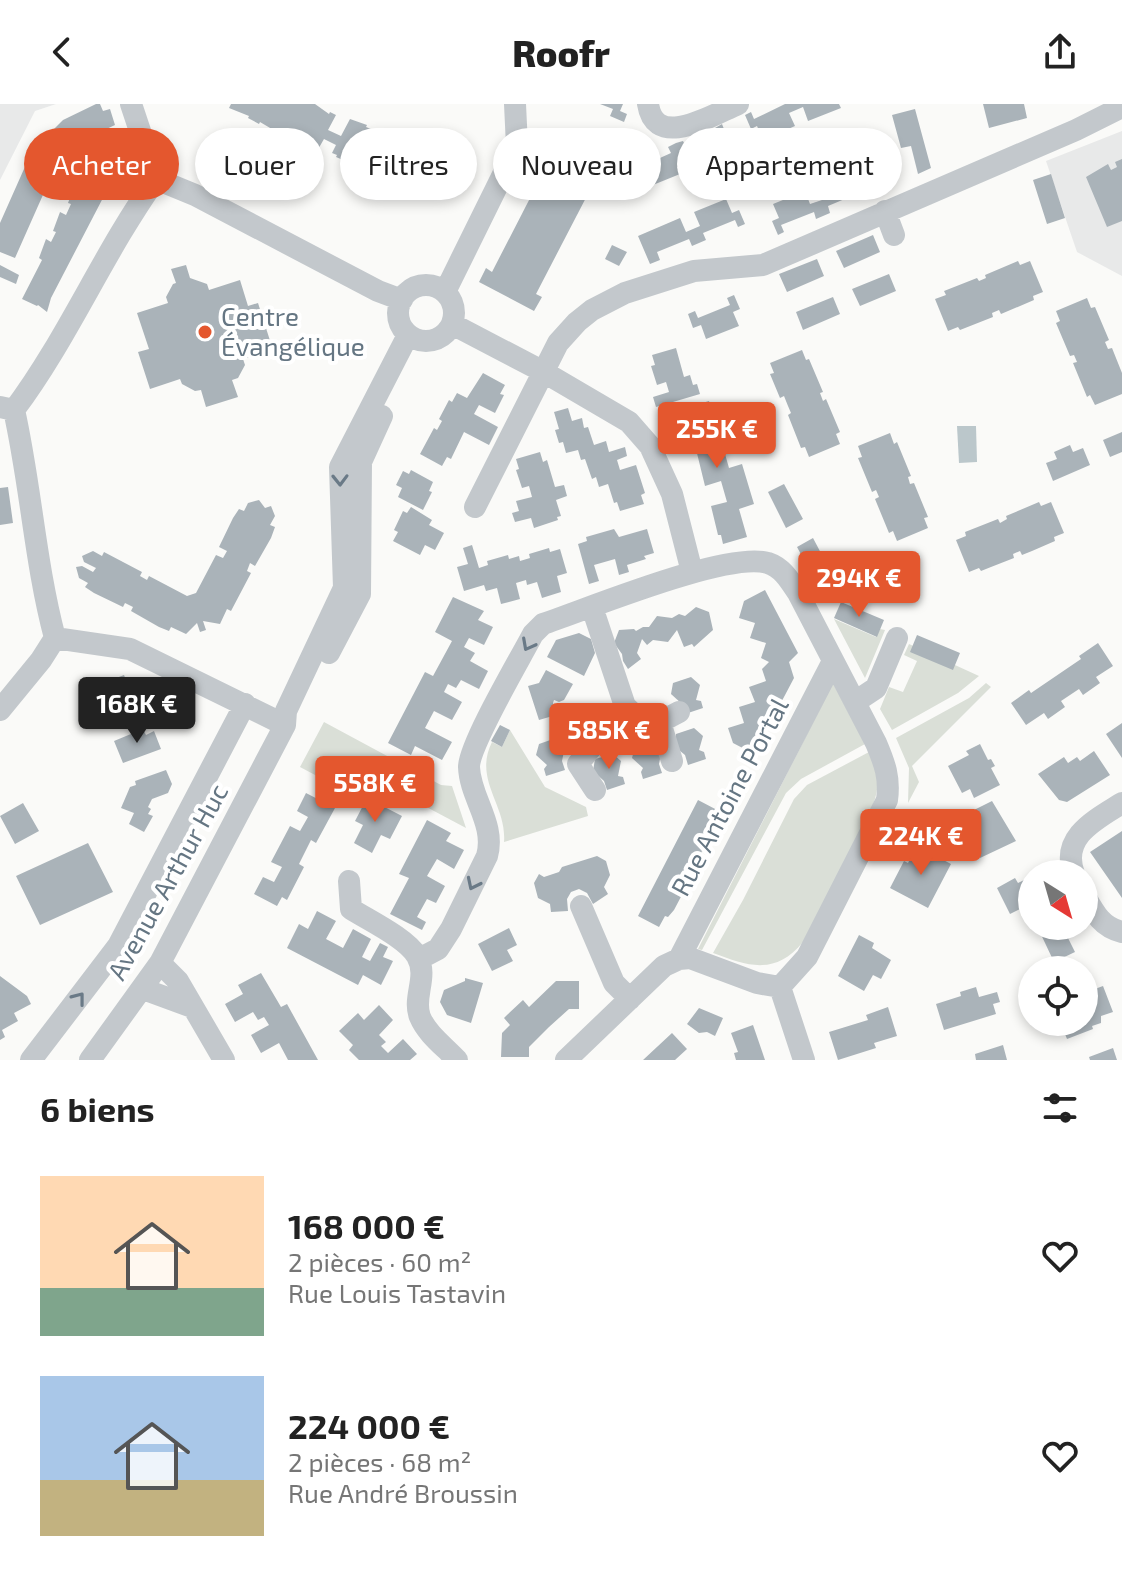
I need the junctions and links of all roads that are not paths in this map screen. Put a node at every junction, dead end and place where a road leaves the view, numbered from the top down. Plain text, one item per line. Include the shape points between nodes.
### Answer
1 (131, 104) edge
2 (500, 104) edge
3 (515, 104) edge
4 (648, 104) edge
5 (738, 104) edge
6 (1122, 107) edge
7 (139, 128) edge
8 (179, 188) edge
9 (141, 200) edge
10 (885, 211) junction
11 (898, 243) dead end
12 (440, 289) junction
13 (402, 300) junction
14 (452, 324) junction
15 (413, 337) junction
16 (542, 371) junction
17 (7, 408) edge
18 (475, 507) dead end
19 (692, 572) junction
20 (592, 607) junction
21 (901, 630) dead end
22 (55, 638) junction
23 (833, 661) junction
24 (855, 702) junction
25 (245, 704) junction
26 (625, 706) junction
27 (0, 710) edge
28 (285, 725) junction
29 (672, 761) dead end
30 (595, 790) dead end
31 (1122, 803) edge
32 (1068, 860) edge
33 (349, 881) dead end
34 (581, 906) dead end
35 (1098, 919) edge
36 (1122, 932) edge
37 (419, 959) junction
38 (679, 959) junction
39 (160, 963) junction
40 (780, 987) junction
41 (143, 989) junction
42 (630, 999) junction
43 (192, 1007) junction
44 (31, 1060) edge
45 (90, 1060) edge
46 (224, 1060) edge
47 (457, 1060) edge
48 (566, 1060) edge
49 (804, 1060) edge

1 - 7 street
2 - 12 street via 501,149
3 - 12 street via 517,146
4 - 5 street via 655,124 663,128 677,128
6 - 10 street
8 - 13 street
9 - 17 street via 43,371
10 - 11 street
10 - 16 street via 763,265 694,271 625,293 577,322
12 - 13 street via 419,286
12 - 14 street via 452,302
13 - 15 street via 400,322
14 - 15 street via 438,339
14 - 16 street
15 - 28 street, Avenue Arthur Huc via 340,467 344,588 286,711
16 - 18 street
16 - 19 street via 614,410 650,446 672,494
17 - 22 street via 22,449
19 - 20 street
19 - 23 street via 769,563 798,593
20 - 26 street
20 -> 37 street via 543,624 533,634 477,741 470,776 490,844 451,929 438,949
21 - 24 street via 876,688
22 - 25 street via 130,649
22 - 27 street
23 - 24 street
23 - 38 street, Rue Antoine Portal
24 - 40 street via 887,767 887,800 807,957
25 - 28 street
44 -> 25 street, Avenue Arthur Huc via 118,946
26 - 29 street via 641,721 669,717
26 - 30 street via 578,764
28 - 39 street, Avenue Arthur Huc
31 - 32 street via 1089,824
33 - 37 street via 351,909
34 - 42 street via 614,983
35 - 36 street
37 - 47 street via 420,1016
38 - 40 street
38 - 42 street via 664,966
39 - 41 street, Avenue Arthur Huc
39 - 43 street
40 - 49 street
41 - 43 street
41 - 45 street, Avenue Arthur Huc
42 - 48 street
43 - 46 street

